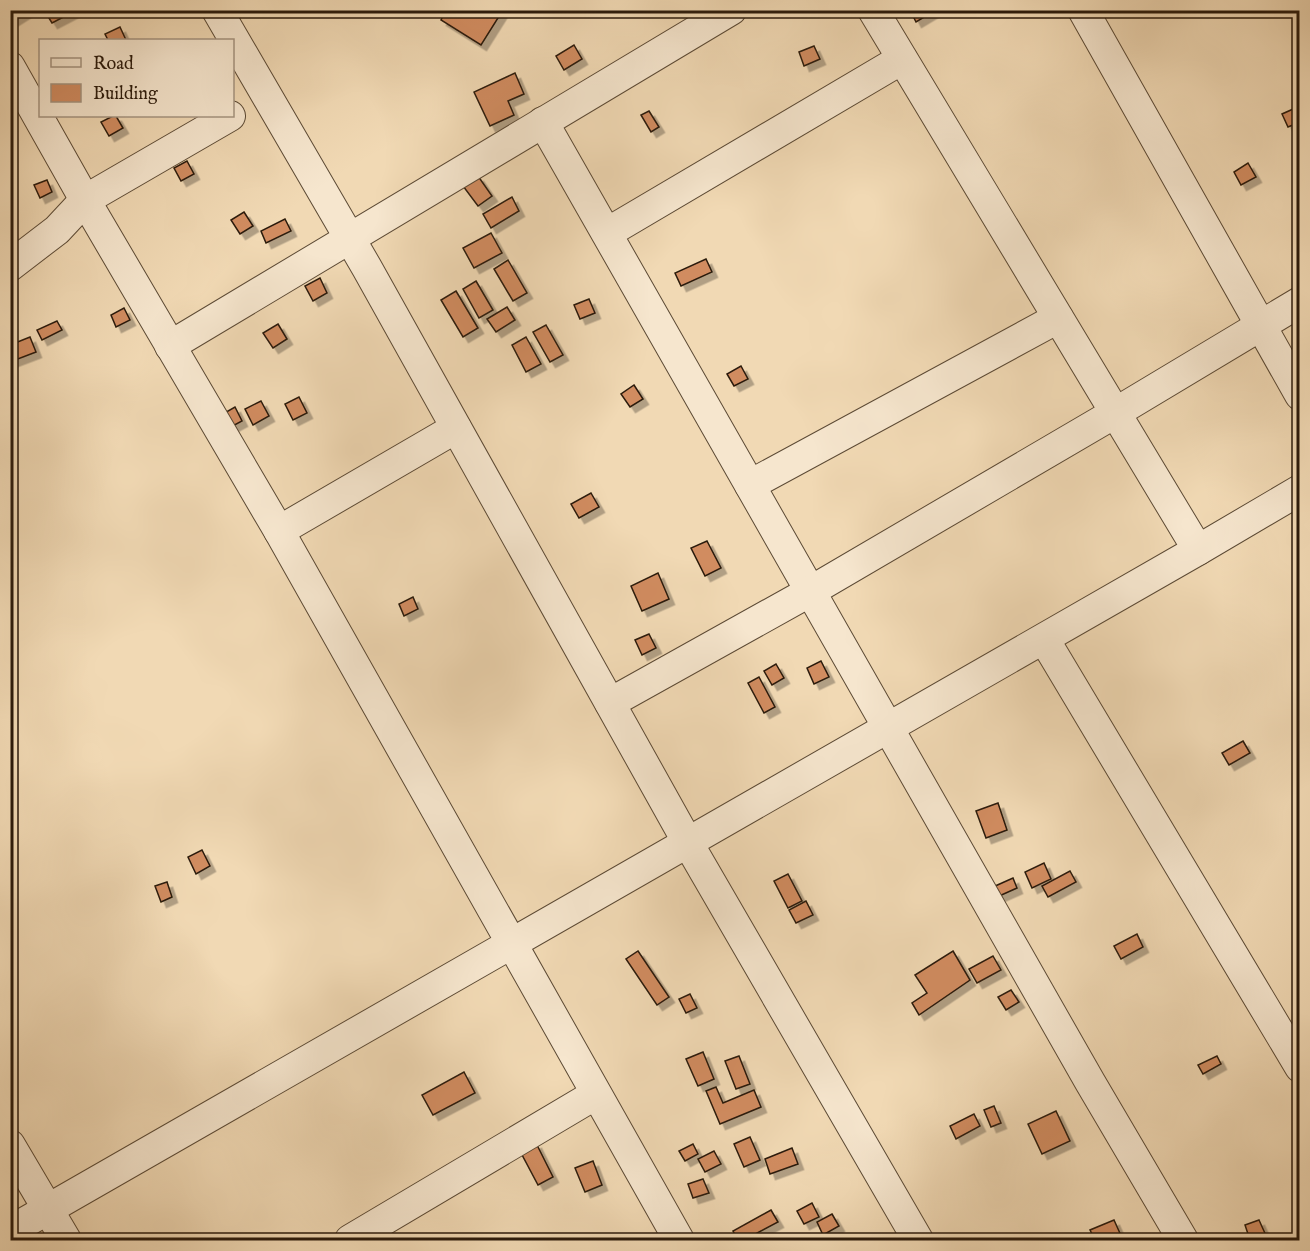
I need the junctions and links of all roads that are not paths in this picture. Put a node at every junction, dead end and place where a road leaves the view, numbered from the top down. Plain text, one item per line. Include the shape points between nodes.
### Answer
1 (217, 10) edge
2 (730, 10) edge
3 (873, 10) edge
4 (1083, 10) edge
5 (902, 59) junction
6 (10, 67) edge
7 (267, 94) junction
8 (234, 113) edge
9 (228, 117) edge
10 (543, 122) junction
11 (86, 200) junction
12 (607, 233) junction
13 (350, 238) junction
14 (10, 266) edge
15 (1299, 302) edge
16 (1059, 318) junction
17 (1260, 325) junction
18 (170, 346) junction
19 (1299, 395) edge
20 (1115, 413) junction
21 (456, 428) junction
22 (750, 485) junction
23 (1299, 490) edge
24 (279, 531) junction
25 (1198, 550) junction
26 (811, 591) junction
27 (1044, 639) junction
28 (610, 703) junction
29 (889, 728) junction
30 (688, 843) junction
31 (511, 945) junction
32 (1299, 1067) edge
33 (596, 1094) junction
34 (10, 1144) edge
35 (48, 1210) junction
36 (10, 1231) edge
37 (66, 1240) edge
38 (353, 1240) edge
39 (680, 1240) edge
40 (918, 1240) edge
41 (1184, 1240) edge

1 - 7 street
2 - 10 street
3 - 5 street
4 - 17 street
5 - 12 street
5 - 16 street
6 - 11 street
7 - 8 street
7 - 13 street
9 - 11 street
10 - 12 street
10 - 13 street
11 - 14 street via 57,230
11 - 18 street
12 - 22 street
13 - 18 street
13 - 21 street
15 - 17 street
16 - 20 street
16 - 22 street
17 - 19 street
17 - 20 street
18 - 24 street
20 - 25 street
20 - 26 street
21 - 24 street
21 - 28 street
22 - 26 street
23 - 25 street
24 - 31 street
25 - 27 street
26 - 28 street
26 - 29 street
27 - 29 street
27 - 32 street
28 - 30 street
29 - 30 street
29 - 41 street
30 - 31 street
30 - 40 street
31 - 33 street
31 - 35 street
33 - 38 street
33 - 39 street
34 - 35 street
35 - 36 street
35 - 37 street

